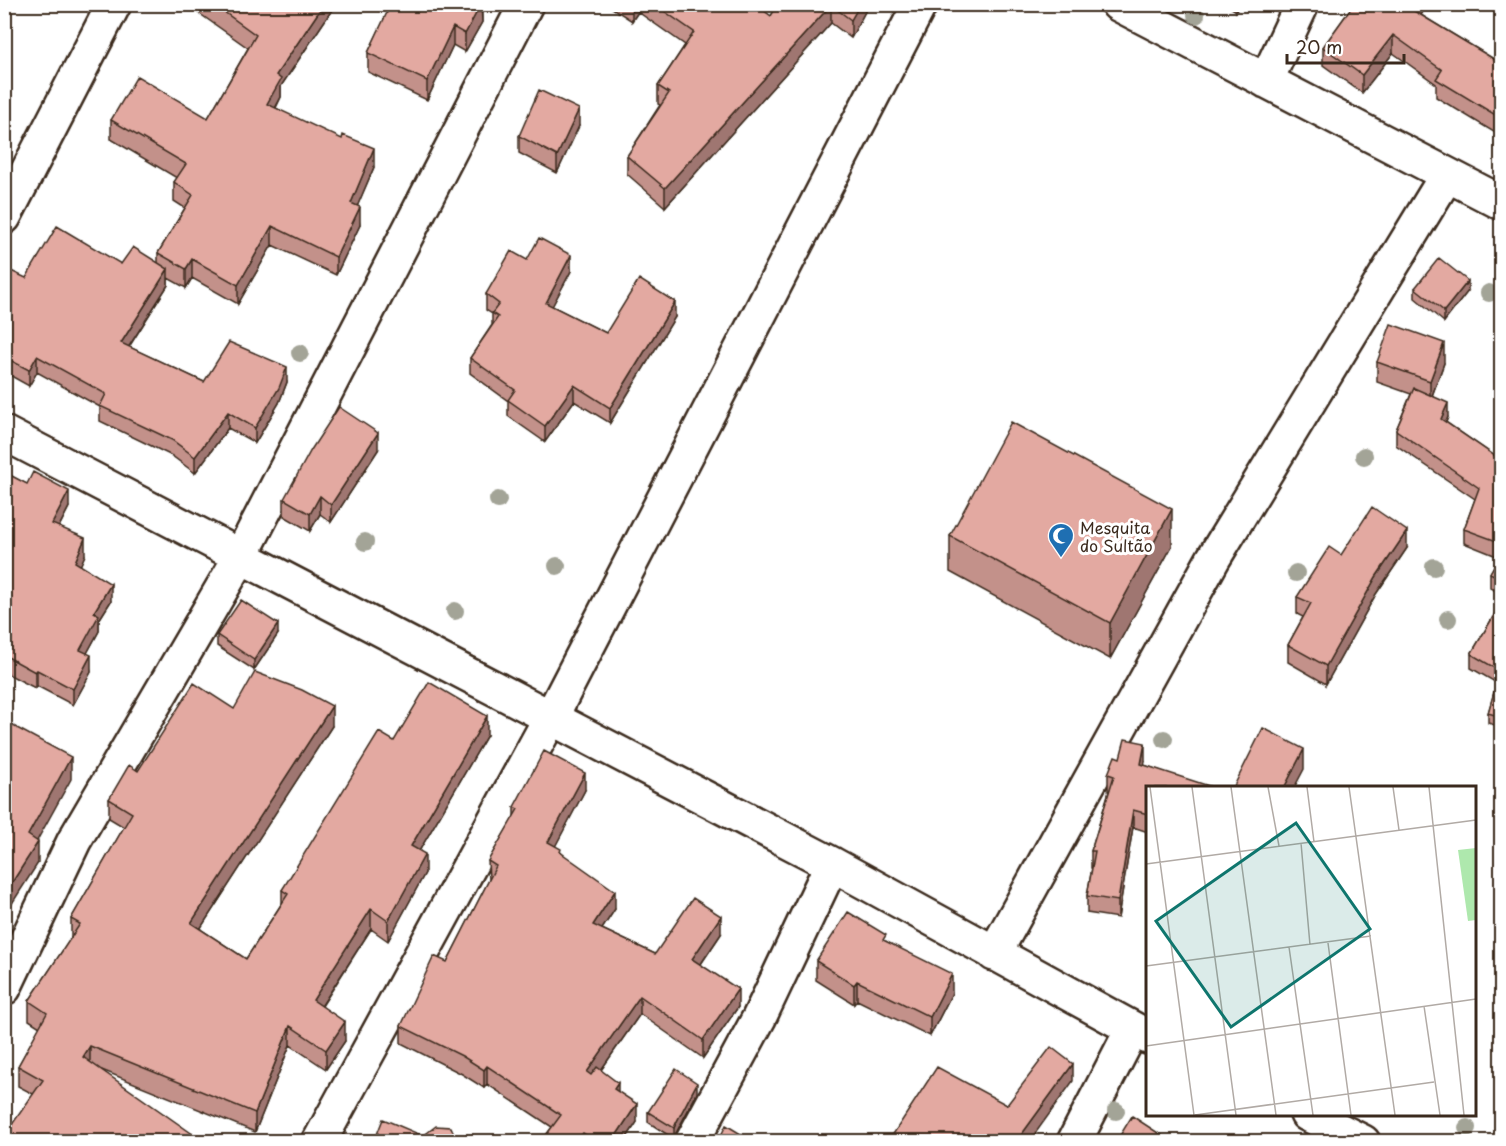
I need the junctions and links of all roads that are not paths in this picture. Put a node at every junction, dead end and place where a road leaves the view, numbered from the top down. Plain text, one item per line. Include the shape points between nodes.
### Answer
1 (114, 4) edge
2 (526, 4) edge
3 (920, 4) edge
4 (1118, 4) edge
5 (1302, 4) edge
6 (1266, 81) junction
7 (1447, 175) junction
8 (1502, 203) edge
9 (4, 217) edge
10 (4, 434) edge
11 (241, 556) junction
12 (551, 717) junction
13 (832, 864) junction
14 (994, 954) junction
15 (4, 988) edge
16 (1140, 1034) edge
17 (1311, 1116) edge
18 (319, 1142) edge
19 (692, 1142) edge
20 (1074, 1142) edge
21 (1363, 1142) edge

1 - 9 street
2 - 11 street
3 - 12 street
4 - 6 street
5 - 6 street
6 - 7 street
7 - 8 street
7 - 14 street via 1213,559
10 - 11 street
11 - 12 street
11 - 15 street via 74,841
12 - 13 street
12 - 18 street
13 - 14 street
13 - 19 street via 759,1018
14 - 16 street
16 - 20 street
17 - 21 street

